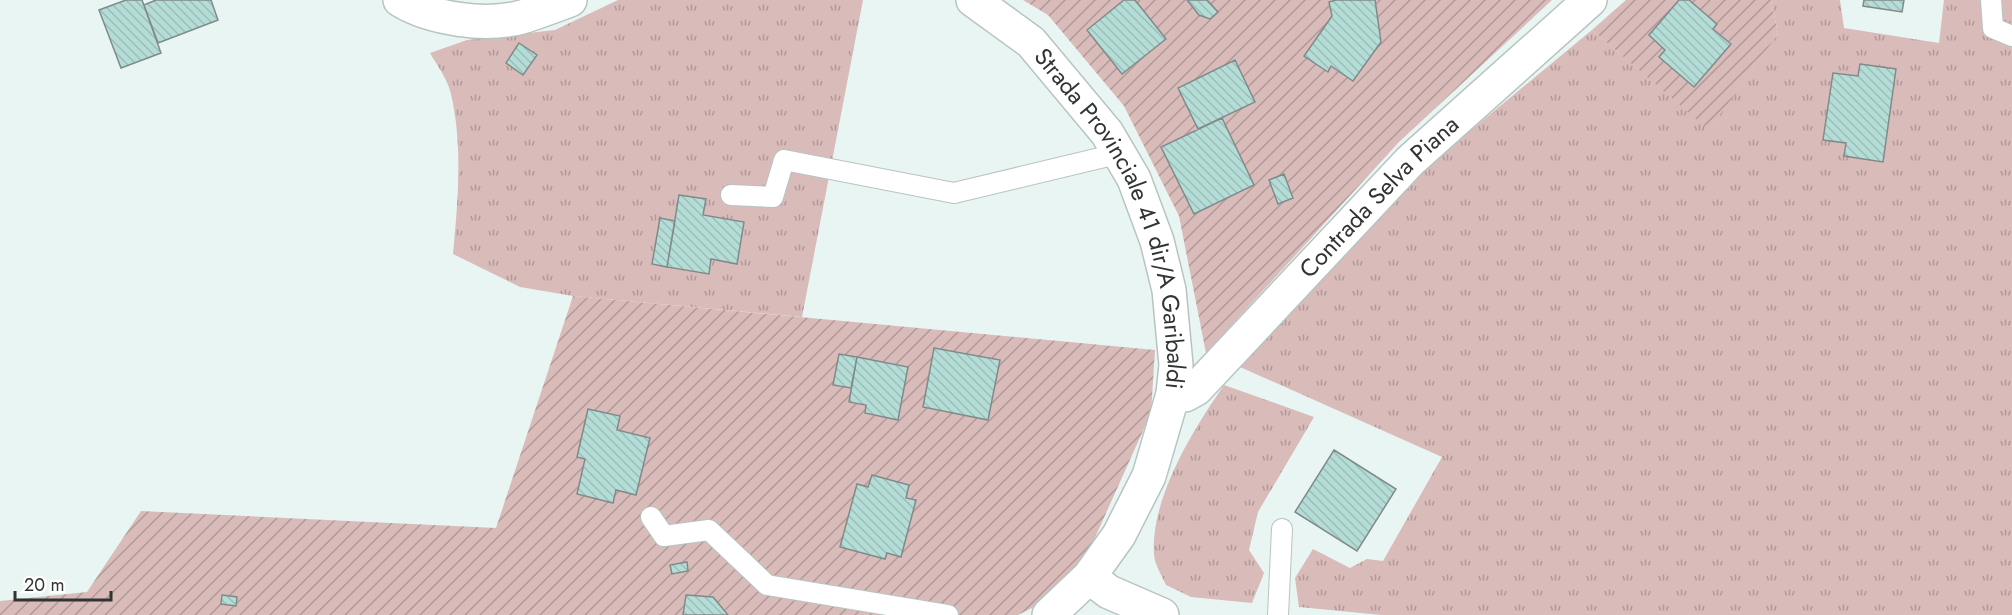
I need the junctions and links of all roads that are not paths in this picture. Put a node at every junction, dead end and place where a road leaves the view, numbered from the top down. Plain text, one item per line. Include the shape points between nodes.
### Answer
1 (399, 0) edge
2 (570, 0) edge
3 (973, 0) edge
4 (1590, 0) edge
5 (1991, 0) edge
6 (2012, 36) edge
7 (1120, 153) junction
8 (731, 195) dead end
9 (1173, 394) junction
10 (651, 517) dead end
11 (1282, 529) dead end
12 (1089, 577) junction
13 (948, 615) edge
14 (1049, 615) edge
15 (1162, 615) edge
16 (1278, 615) edge

1 - 2 main road via 461,21 519,18
3 - 7 main road, Strada Provinciale 41 dir/A Garibaldi via 1031,42
4 - 9 main road, Contrada Selva Piana via 1410,161 1196,389 1185,395
5 - 6 lane via 1993,28
7 - 8 lane via 954,193 784,160 773,197
7 - 9 main road, Strada Provinciale 41 dir/A Garibaldi via 1134,178 1157,241 1169,290 1176,365
9 - 12 main road, Strada Provinciale 41 dir/A Garibaldi via 1149,477 1119,535
10 - 13 lane via 664,536 709,530 767,585
11 - 16 lane
12 - 14 main road, Strada Provinciale 41 dir/A Garibaldi
12 - 15 main road via 1110,592

